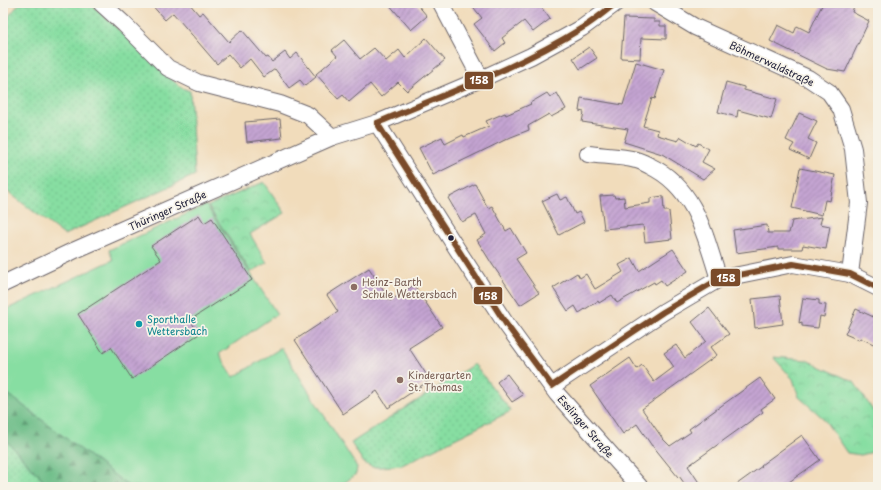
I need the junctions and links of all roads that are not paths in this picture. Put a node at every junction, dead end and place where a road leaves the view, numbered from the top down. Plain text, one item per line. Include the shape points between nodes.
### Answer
1 (101, 3) edge
2 (441, 3) edge
3 (616, 3) edge
4 (655, 3) edge
5 (481, 79) junction
6 (377, 123) junction
7 (332, 137) junction
8 (588, 154) dead end
9 (850, 274) junction
10 (720, 279) junction
11 (3, 284) edge
12 (878, 288) edge
13 (552, 386) junction
14 (640, 487) edge

1 - 7 street via 168,68 199,83 308,114
2 - 5 street
3 - 5 street, Thüringer Straße via 582,28 531,56
4 - 9 street, Böhmerwaldstraße via 695,28 808,78 829,92 841,109 853,149 859,203
5 - 6 street, Thüringer Straße
6 - 7 street, Thüringer Straße
6 - 13 street, Esslinger Straße via 502,318
7 - 11 street, Thüringer Straße
8 - 10 street via 636,160 672,180 685,194 698,215
9 - 10 street via 793,264
9 - 12 street
10 - 13 street via 663,312
13 - 14 street, Esslinger Straße

